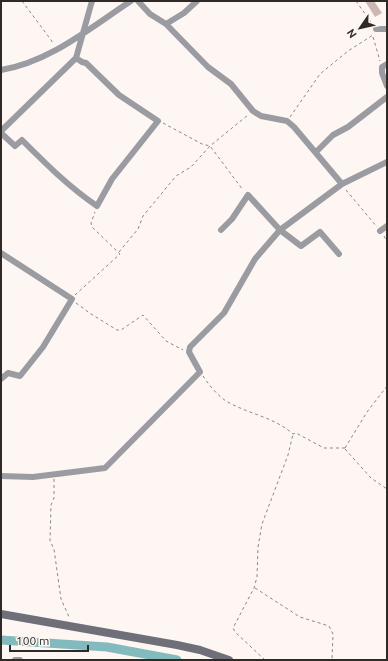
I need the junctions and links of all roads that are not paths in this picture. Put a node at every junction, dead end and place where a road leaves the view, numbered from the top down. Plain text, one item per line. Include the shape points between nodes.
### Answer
1 (92, 1) edge
2 (131, 1) edge
3 (138, 1) edge
4 (197, 1) edge
5 (166, 24) junction
6 (387, 28) edge
7 (376, 29) road end
8 (83, 32) junction
9 (76, 58) junction
10 (384, 65) edge
11 (1, 70) edge
12 (387, 86) edge
13 (387, 97) edge
14 (1, 132) edge
15 (316, 152) junction
16 (387, 162) edge
17 (342, 184) junction
18 (387, 226) edge
19 (221, 230) dead end
20 (280, 230) junction
21 (380, 230) road end
22 (1, 253) edge
23 (339, 254) dead end
24 (1, 379) edge
25 (1, 476) edge
26 (1, 614) edge
27 (15, 660) edge
28 (20, 660) edge
29 (229, 660) edge

1 - 8 street
2 - 8 street
3 - 5 street via 150,14
4 - 5 street via 175,20
5 - 15 street via 208,67 231,84 253,111 261,116 287,121
6 - 7 street
8 - 9 street
8 - 11 street via 60,47 20,66
9 - 14 street
9 - 14 street via 86,63 119,95 158,121 112,179 97,206 56,174 22,140 15,146
10 - 12 street via 382,73
13 - 15 street via 338,132
15 - 17 street
16 - 17 street
17 - 20 street
18 - 21 street
19 - 20 street via 248,195
20 - 23 street via 301,246 320,232
20 - 25 street via 255,259 224,313 189,350 200,372 106,468 18,478
22 - 24 street via 72,299 43,347 20,376 8,373
26 - 29 street via 177,645
27 - 28 street

